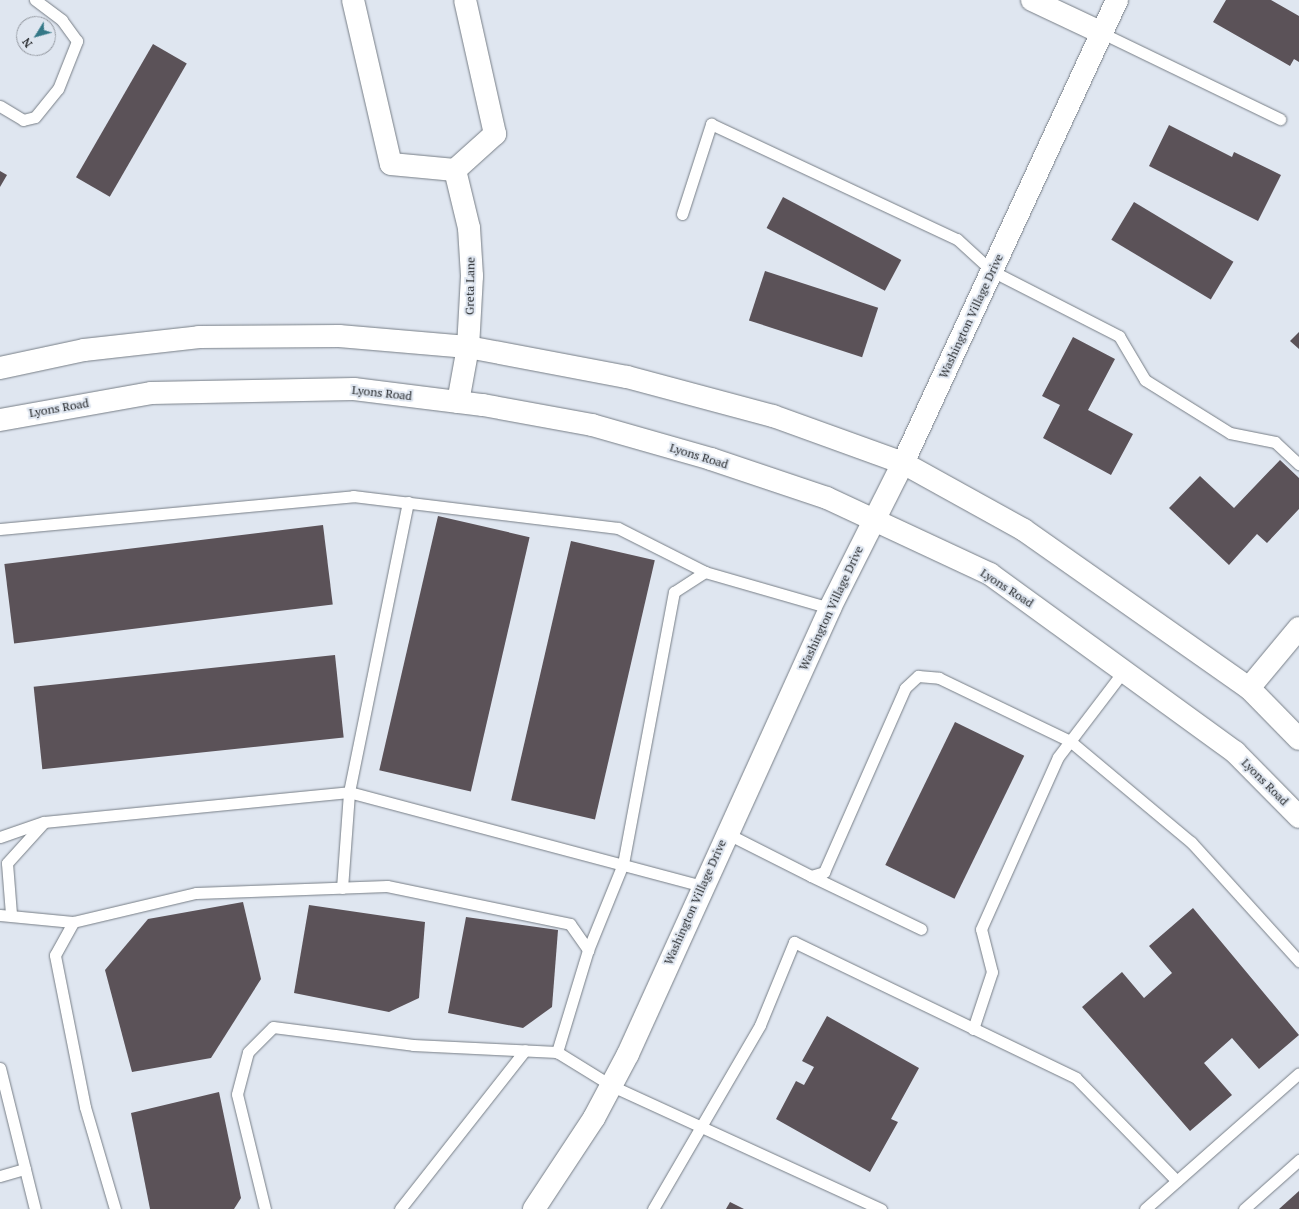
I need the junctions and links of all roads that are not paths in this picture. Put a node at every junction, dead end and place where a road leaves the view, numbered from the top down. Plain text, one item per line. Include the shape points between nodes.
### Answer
1 (35, 0) edge
2 (354, 0) edge
3 (465, 0) edge
4 (1032, 0) edge
5 (1117, 0) edge
6 (1102, 33) junction
7 (0, 106) edge
8 (1280, 119) dead end
9 (455, 170) junction
10 (682, 214) dead end
11 (992, 271) junction
12 (468, 347) junction
13 (0, 368) edge
14 (458, 402) junction
15 (0, 420) edge
16 (903, 463) junction
17 (1299, 464) edge
18 (408, 502) junction
19 (874, 520) junction
20 (0, 529) edge
21 (704, 572) junction
22 (830, 608) junction
23 (1299, 628) edge
24 (1125, 669) junction
25 (1249, 688) junction
26 (1299, 739) edge
27 (1070, 741) junction
28 (350, 792) junction
29 (1299, 817) edge
30 (44, 822) junction
31 (726, 833) junction
32 (0, 837) edge
33 (623, 864) junction
34 (811, 876) junction
35 (702, 886) junction
36 (342, 888) junction
37 (5, 914) edge
38 (73, 922) junction
39 (921, 929) dead end
40 (588, 950) junction
41 (1299, 961) edge
42 (974, 1028) junction
43 (525, 1050) junction
44 (557, 1052) junction
45 (0, 1068) edge
46 (1299, 1073) edge
47 (612, 1086) junction
48 (700, 1128) junction
49 (1299, 1160) edge
50 (25, 1169) junction
51 (0, 1176) edge
52 (1177, 1181) junction
53 (35, 1209) edge
54 (115, 1209) edge
55 (265, 1209) edge
56 (400, 1209) edge
57 (534, 1209) edge
58 (653, 1209) edge
59 (881, 1209) edge
60 (1145, 1209) edge
61 (1244, 1209) edge

1 - 7 lane via 62,20 77,41 58,89 36,117 23,120
2 - 9 main road via 391,164
3 - 9 main road via 495,134
4 - 6 main road
5 - 6 main road, Washington Village Drive
6 - 8 lane
6 - 11 main road, Washington Village Drive
9 - 12 main road, Greta Lane via 469,228 472,276
10 - 11 lane via 711,124 957,239
11 - 16 main road, Washington Village Drive
11 - 17 lane via 1119,336 1145,380 1230,433 1275,442
12 - 13 main road via 339,336 199,337 84,350
12 - 14 main road, Greta Lane
12 - 16 main road via 627,377 773,416
14 - 15 main road, Lyons Road via 354,389 151,393
14 - 19 main road, Lyons Road via 592,425 711,458 827,498
16 - 19 main road, Washington Village Drive
16 - 25 main road via 1024,530
18 - 20 lane via 353,496
18 - 21 lane via 618,528
18 - 28 lane
19 - 22 main road, Washington Village Drive
19 - 24 main road, Lyons Road via 990,574
21 - 22 lane
21 - 33 lane via 674,592
22 - 31 main road, Washington Village Drive
23 - 25 main road
24 - 27 lane
24 - 29 main road, Lyons Road via 1235,752
25 - 26 main road
27 - 34 lane via 938,678 918,676 905,688 824,872
27 - 41 lane via 1191,842
27 - 42 lane via 1058,757 981,929 992,972
28 - 30 lane
28 - 33 lane
28 - 36 lane
30 - 32 lane
30 - 37 lane via 7,863
31 - 34 lane
31 - 35 main road, Washington Village Drive
33 - 35 lane
33 - 40 lane
34 - 39 lane
35 - 47 main road, Washington Village Drive
36 - 38 lane via 196,893
36 - 40 lane via 387,886 570,924
37 - 38 lane
38 - 54 lane via 55,955 85,1107
40 - 44 lane
42 - 48 lane via 794,942 760,1025
42 - 52 lane via 1076,1078
43 - 44 lane
43 - 55 lane via 412,1045 273,1027 248,1052 237,1094
43 - 56 lane
44 - 47 lane
45 - 50 lane
46 - 52 lane
47 - 48 lane
47 - 57 main road, Washington Village Drive
48 - 58 lane
48 - 59 lane
49 - 61 lane
50 - 51 lane
50 - 53 lane
52 - 60 lane

